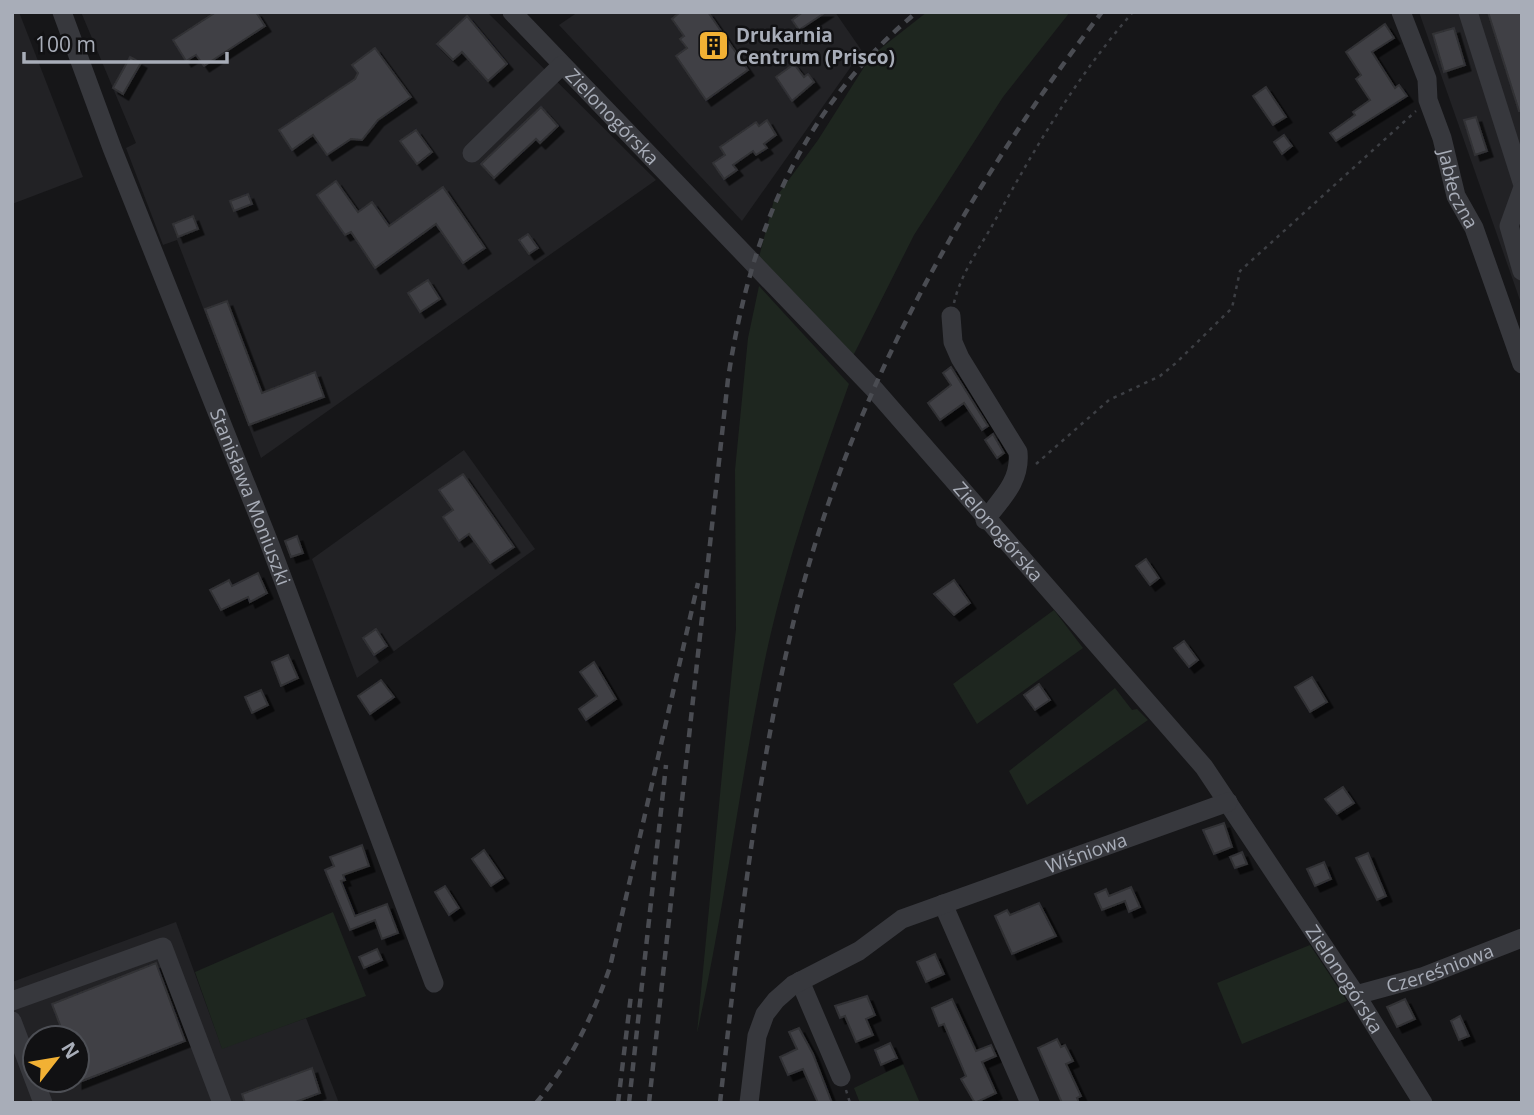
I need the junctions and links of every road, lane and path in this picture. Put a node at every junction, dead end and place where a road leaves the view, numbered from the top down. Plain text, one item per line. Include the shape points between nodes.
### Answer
1 (62, 12) edge
2 (512, 12) edge
3 (1133, 12) edge
4 (1401, 12) edge
5 (1468, 12) edge
6 (562, 65) junction
7 (1428, 100) junction
8 (472, 153) dead end
9 (1522, 182) edge
10 (1522, 190) edge
11 (1522, 271) edge
12 (951, 316) joint
13 (1522, 364) edge
14 (1031, 468) dead end
15 (985, 520) junction
16 (1228, 803) junction
17 (943, 904) junction
18 (1522, 938) edge
19 (800, 981) junction
20 (434, 984) dead end
21 (1356, 995) junction
22 (12, 1001) edge
23 (12, 1021) edge
24 (841, 1077) dead end
25 (43, 1103) edge
26 (222, 1103) edge
27 (749, 1103) edge
28 (1030, 1103) edge
29 (1423, 1103) edge

1 - 20 street, Stanisława Moniuszki via 270,545
2 - 6 street, Zielonogórska
3 - 12 path via 1091,64 1026,162 965,275
4 - 7 street, Jabłeczna via 1427,79
5 - 9 street
6 - 8 street
6 - 15 street, Zielonogórska via 874,389
7 - 13 street, Jabłeczna via 1456,196 1474,228
7 - 14 path via 1240,271 1232,308 1176,363 1160,376 1109,400
10 - 11 street via 1509,226
12 - 15 street via 960,358 1018,452 1020,466 1013,485
15 - 16 street, Zielonogórska via 1204,767
16 - 17 street, Wiśniowa
16 - 21 street, Zielonogórska
17 - 19 street, Wiśniowa via 902,919 859,951
17 - 28 street
18 - 21 street, Czereśniowa
19 - 24 street
19 - 27 street, Wiśniowa via 765,1014 757,1036
21 - 29 street, Zielonogórska
22 - 26 street via 163,947
23 - 25 street

